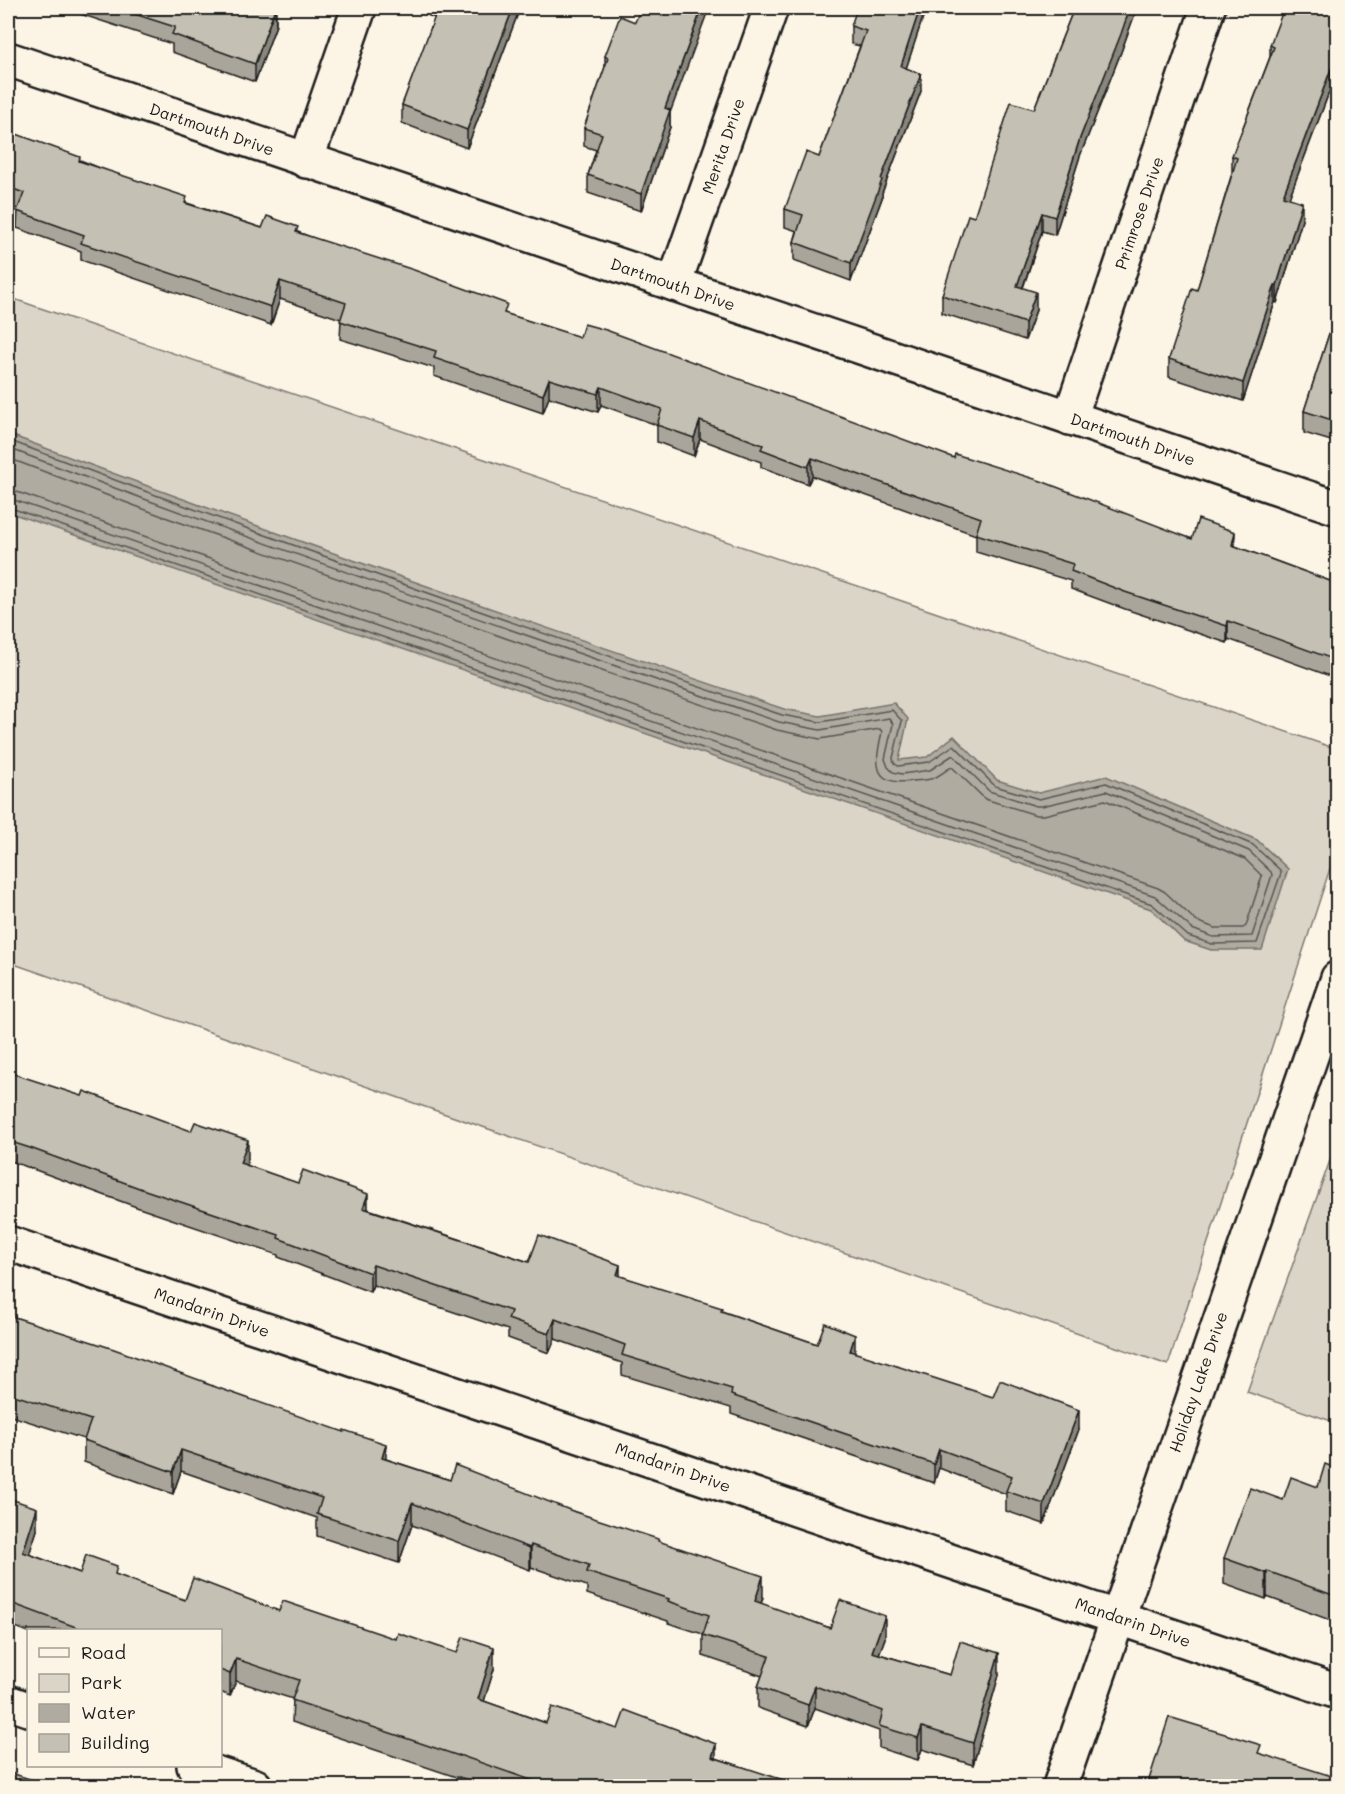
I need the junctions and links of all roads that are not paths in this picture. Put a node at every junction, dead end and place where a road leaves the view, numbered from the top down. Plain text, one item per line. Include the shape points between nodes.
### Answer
1 (359, 8) edge
2 (771, 8) edge
3 (1208, 8) edge
4 (8, 59) edge
5 (306, 161) junction
6 (674, 284) junction
7 (1070, 418) junction
8 (1338, 508) edge
9 (1338, 978) edge
10 (8, 1244) edge
11 (1118, 1617) junction
12 (1338, 1692) edge
13 (8, 1702) edge
14 (27, 1709) edge
15 (197, 1767) edge
16 (255, 1786) edge
17 (1060, 1786) edge

1 - 5 street
2 - 6 street, Merita Drive
3 - 7 street, Primrose Drive
4 - 5 street, Dartmouth Drive
5 - 6 street, Dartmouth Drive
6 - 7 street, Dartmouth Drive
7 - 8 street, Dartmouth Drive
9 - 11 street, Holiday Lake Drive
10 - 11 street, Mandarin Drive
11 - 12 street, Mandarin Drive
11 - 17 street, Holiday Lake Drive
13 - 14 street
15 - 16 street

